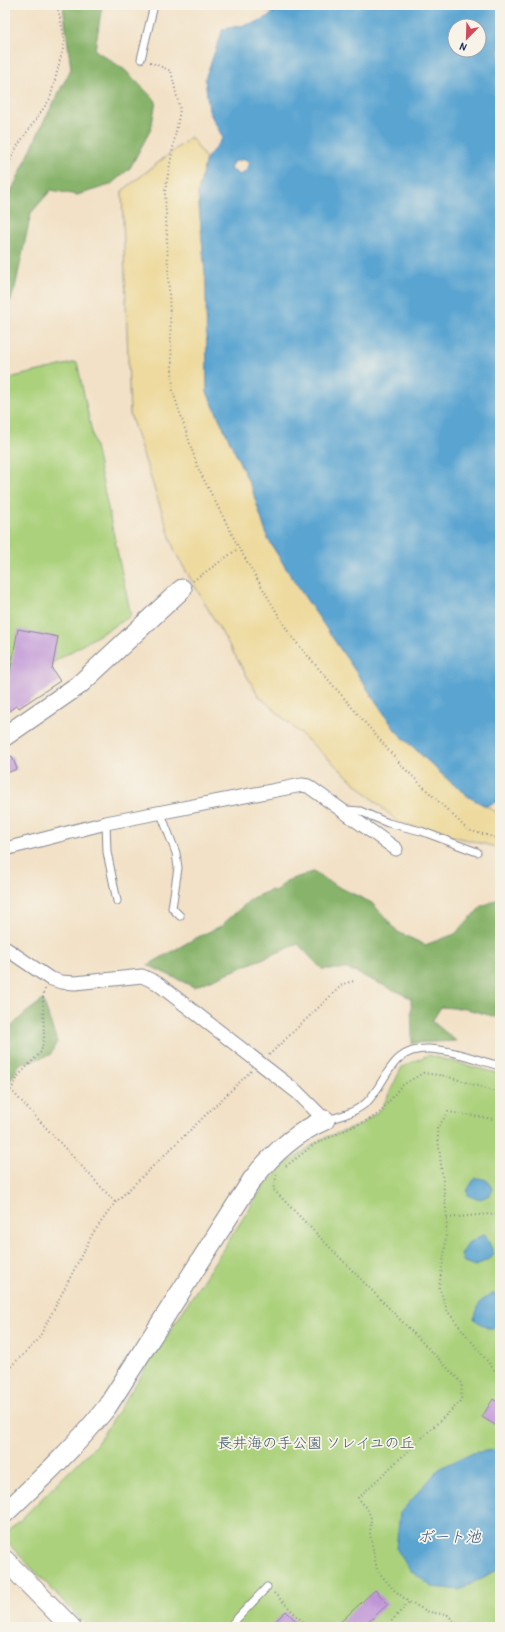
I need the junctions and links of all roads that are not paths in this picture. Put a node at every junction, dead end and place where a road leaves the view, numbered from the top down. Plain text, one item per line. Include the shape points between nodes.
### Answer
1 (154, 5) edge
2 (141, 59) road end
3 (182, 589) road end
4 (5, 736) edge
5 (342, 810) junction
6 (160, 811) junction
7 (106, 823) junction
8 (5, 849) edge
9 (396, 850) dead end
10 (477, 852) dead end
11 (118, 902) dead end
12 (180, 916) dead end
13 (5, 948) edge
14 (500, 1066) edge
15 (325, 1120) junction
16 (5, 1513) edge
17 (5, 1560) edge
18 (267, 1587) road end
19 (71, 1627) edge
20 (229, 1627) edge

1 - 2 lane
3 - 4 street via 79,685
5 - 6 street via 302,784
5 - 9 street
5 - 10 lane via 360,812 388,824 434,836
6 - 7 street
6 - 12 lane via 176,853 178,868 172,908
7 - 8 street
7 - 11 lane via 107,852
13 - 15 street via 49,978 75,983 142,976 157,983 297,1092
14 - 15 lane via 444,1051 414,1051 390,1066 367,1102 358,1109
15 - 16 street via 307,1128 269,1158 252,1180 107,1407 65,1456
17 - 19 street
18 - 20 lane

